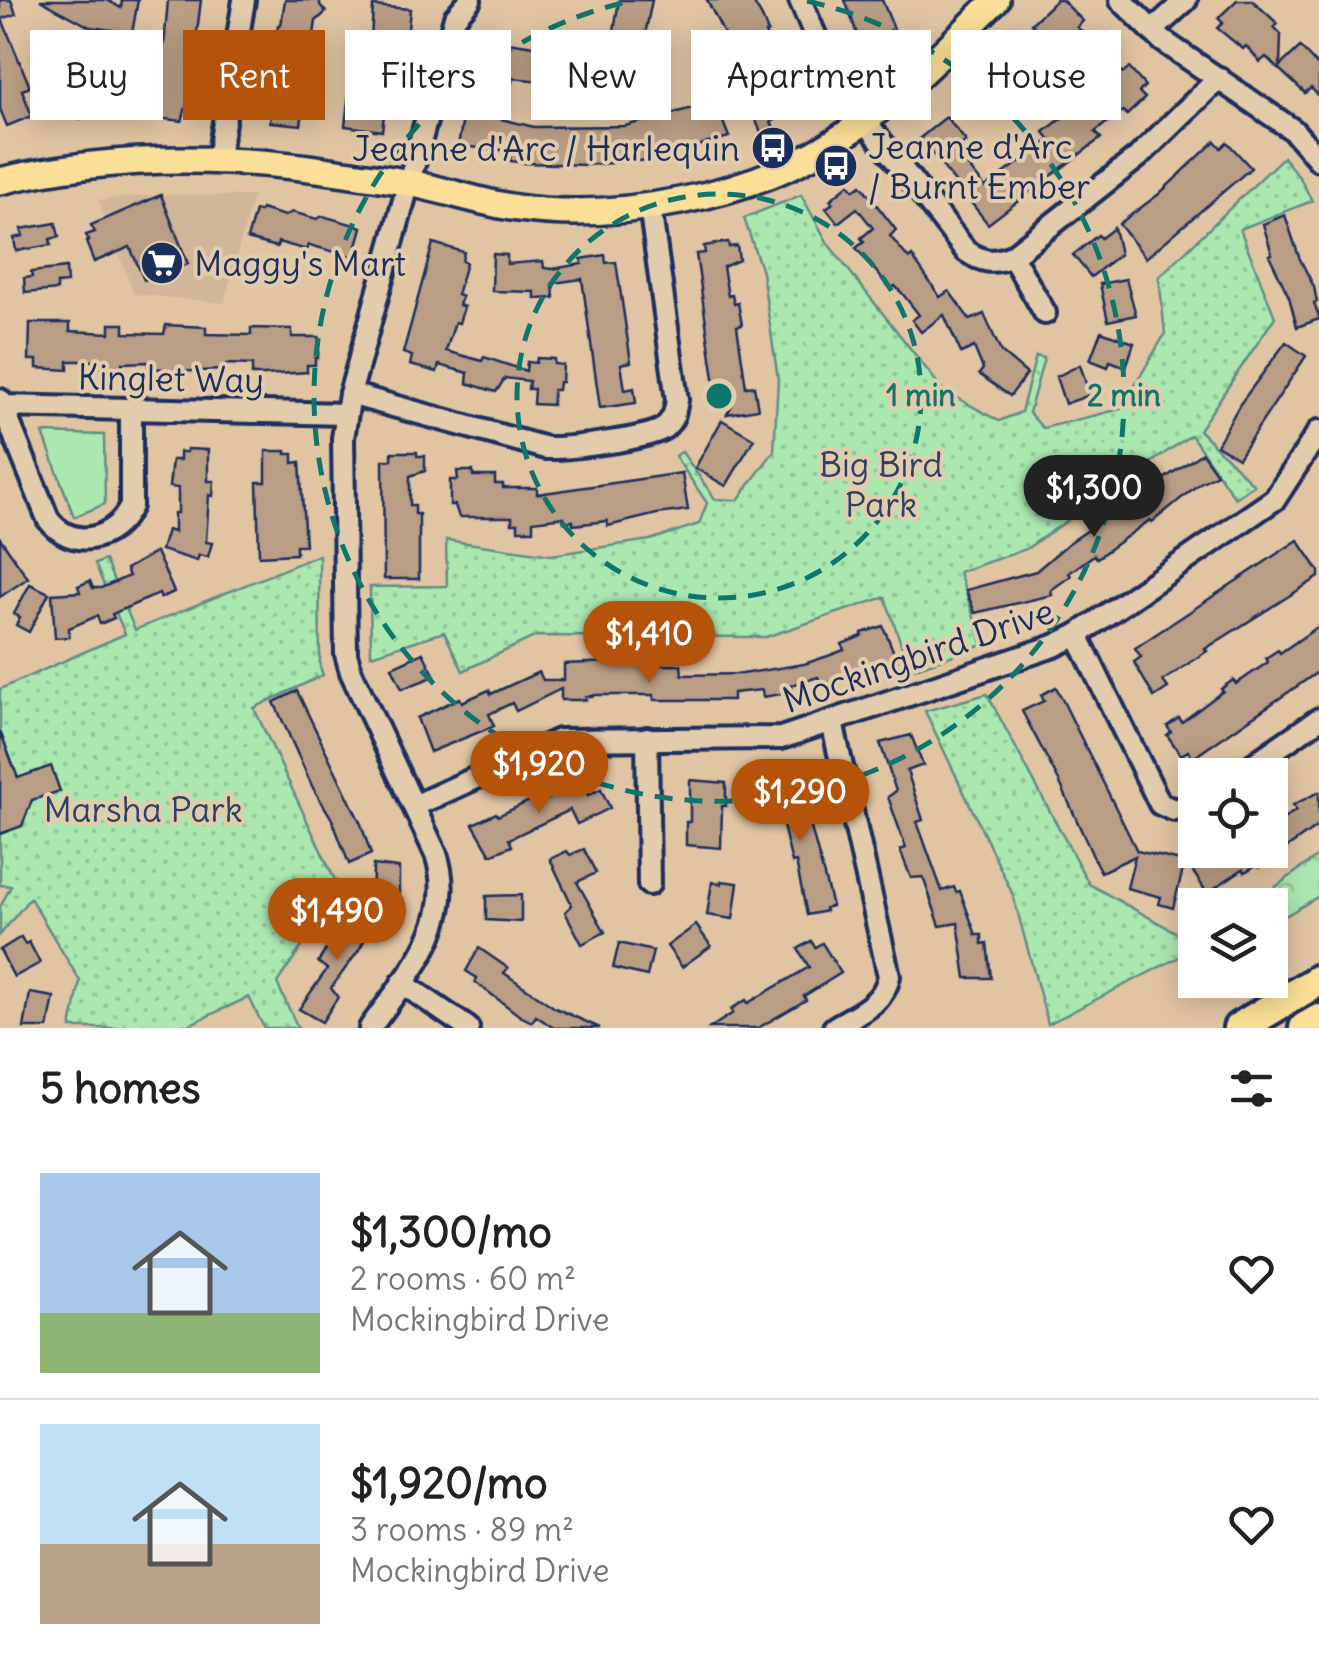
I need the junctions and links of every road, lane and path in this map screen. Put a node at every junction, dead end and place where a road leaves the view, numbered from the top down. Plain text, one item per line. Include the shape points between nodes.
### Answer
1 (244, 0) edge
2 (470, 0) edge
3 (800, 0) edge
4 (996, 0) edge
5 (1121, 0) edge
6 (1186, 0) edge
7 (812, 30) edge
8 (1152, 32) junction
9 (931, 64) edge
10 (1219, 78) junction
11 (866, 120) joint
12 (218, 159) junction
13 (1319, 160) edge
14 (0, 181) edge
15 (408, 183) junction
16 (650, 206) junction
17 (1012, 256) junction
18 (1046, 312) dead end
19 (1, 402) edge
20 (348, 404) junction
21 (130, 410) junction
22 (1319, 431) edge
23 (1078, 635) junction
24 (1319, 719) edge
25 (832, 722) junction
26 (647, 738) junction
27 (1263, 758) edge
28 (414, 806) junction
29 (1178, 809) edge
30 (648, 884) dead end
31 (1319, 980) edge
32 (402, 983) junction
33 (1319, 1020) edge
34 (370, 1028) edge
35 (468, 1028) edge
36 (834, 1028) edge
37 (1239, 1028) edge
38 (1305, 1028) edge

1 - 12 street
2 - 15 street via 455,18
3 - 7 street
4 - 9 main road
5 - 8 street
6 - 8 street
8 - 10 street
10 - 13 street via 1292,130
10 - 17 street via 1138,157
11 - 16 main road via 770,173 684,202
11 - 17 street via 966,251 997,262
12 - 14 main road via 95,165
12 - 15 main road
15 - 16 main road via 517,208
15 - 20 street
16 - 20 street, Kinglet Way via 677,400 675,416 662,430 546,448
17 - 18 street
19 - 21 street, Kinglet Way
19 - 21 street via 48,518 56,530 77,539 113,529 130,506
20 - 21 street, Kinglet Way
20 - 28 street via 346,654
22 - 23 street, Mockingbird Drive via 1274,499
23 - 25 street, Mockingbird Drive
23 - 29 street via 1160,804
24 - 27 street
25 - 26 street, Mockingbird Drive via 781,738
25 - 36 street via 890,976 874,1004
26 - 28 street, Mockingbird Drive via 559,740
26 - 30 street
28 - 32 street via 441,869 443,900 435,931
31 - 37 highway
32 - 34 street
32 - 35 street
33 - 38 highway

